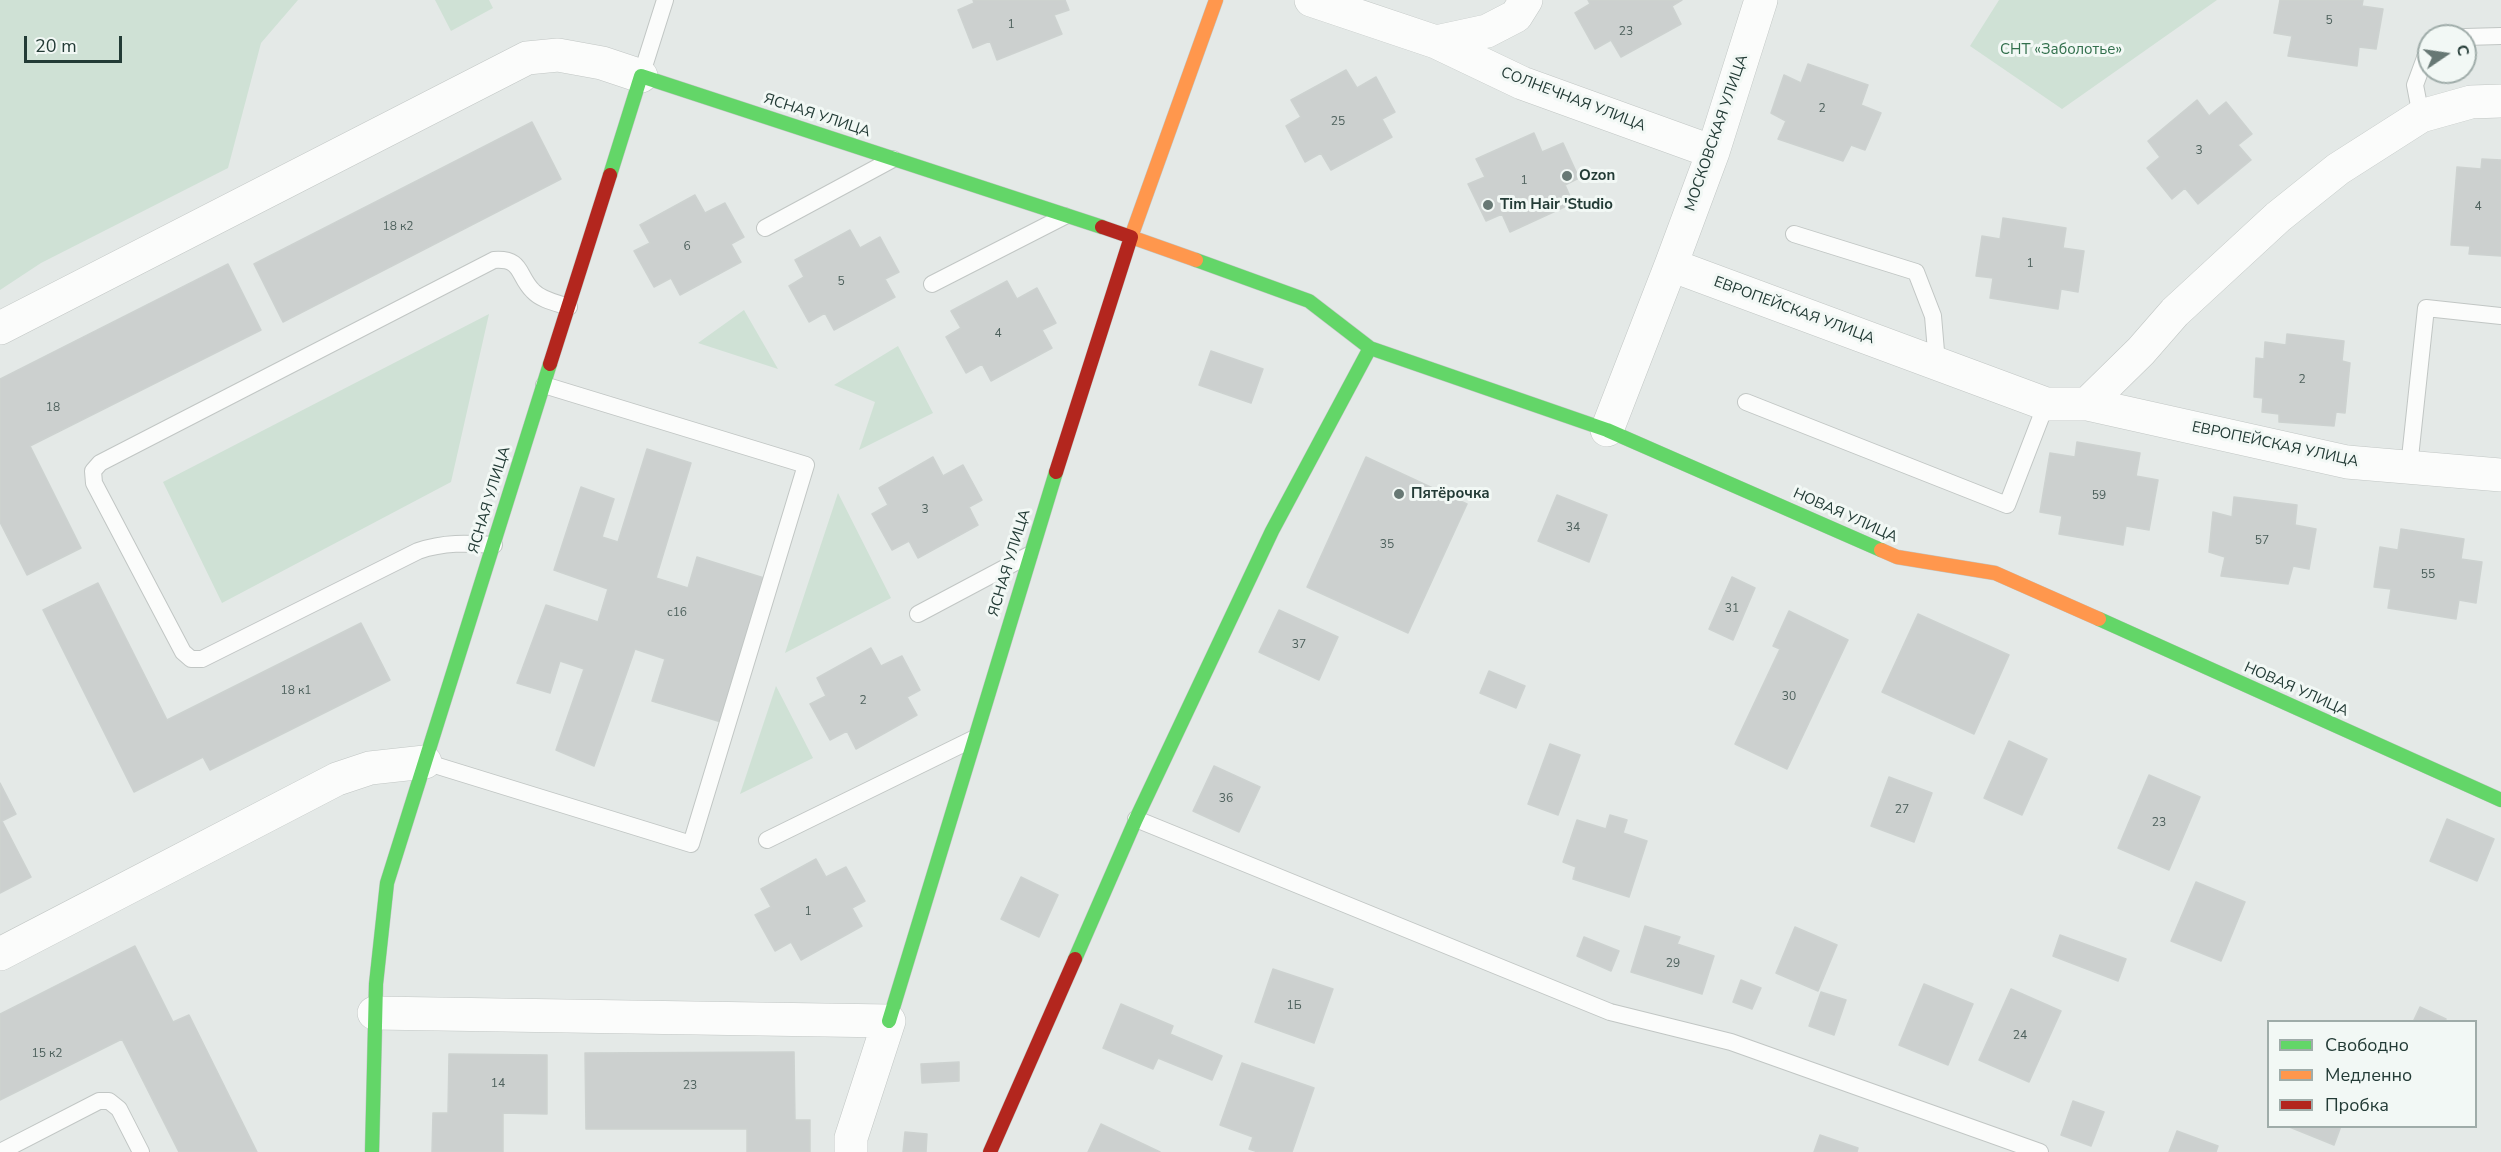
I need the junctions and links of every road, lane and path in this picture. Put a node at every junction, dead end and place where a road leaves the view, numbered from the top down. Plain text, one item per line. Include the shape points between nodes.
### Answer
1 (665, 0) edge
2 (1216, 0) edge
3 (1311, 0) edge
4 (1526, 0) edge
5 (1761, 0) edge
6 (2477, 36) edge
7 (2501, 36) edge
8 (1436, 42) junction
9 (641, 76) junction
10 (2417, 80) edge
11 (2501, 101) edge
12 (2421, 116) junction
13 (1713, 152) junction
14 (893, 158) junction
15 (1066, 215) junction
16 (765, 228) dead end
17 (1794, 234) dead end
18 (1131, 237) junction
19 (1671, 265) junction
20 (932, 284) dead end
21 (569, 307) junction
22 (2501, 316) edge
23 (0, 328) edge
24 (1370, 348) junction
25 (1937, 363) junction
26 (544, 385) junction
27 (1746, 402) dead end
28 (2046, 404) junction
29 (2087, 405) junction
30 (1607, 430) junction
31 (2409, 467) junction
32 (2501, 475) edge
33 (494, 545) junction
34 (1029, 555) junction
35 (918, 614) dead end
36 (974, 739) junction
37 (425, 762) junction
38 (2501, 800) edge
39 (1136, 819) junction
40 (766, 840) dead end
41 (0, 954) edge
42 (374, 1013) junction
43 (889, 1021) junction
44 (0, 1152) edge
45 (141, 1152) edge
46 (372, 1152) edge
47 (851, 1152) edge
48 (990, 1152) edge
49 (2040, 1152) edge

1 - 9 lane
2 - 18 street
3 - 8 street, СОЛНЕЧНАЯ УЛИЦА
4 - 8 street via 1516,16 1487,31
5 - 13 street, МОСКОВСКАЯ УЛИЦА
6 - 7 lane
8 - 13 street, СОЛНЕЧНАЯ УЛИЦА via 1522,83
9 - 14 street, ЯСНАЯ УЛИЦА
9 - 21 street, ЯСНАЯ УЛИЦА
9 - 23 street via 602,63 558,55 527,58
10 - 12 lane
11 - 12 street via 2471,102
12 - 29 street via 2338,169 2278,217 2175,312
13 - 19 street, МОСКОВСКАЯ УЛИЦА
14 - 15 street, ЯСНАЯ УЛИЦА
14 - 16 lane
15 - 18 street, ЯСНАЯ УЛИЦА
15 - 20 lane
17 - 25 lane via 1916,272 1933,316
18 - 24 street, НОВАЯ УЛИЦА via 1309,301
18 - 34 street, ЯСНАЯ УЛИЦА
19 - 25 street, ЕВРОПЕЙСКАЯ УЛИЦА
19 - 30 street
21 - 26 street, ЯСНАЯ УЛИЦА
21 - 33 lane via 534,293 517,266 507,259 494,260 100,463 93,471 94,483 183,652 191,659 202,660 418,551 455,543
22 - 31 lane via 2426,308
24 - 30 street, НОВАЯ УЛИЦА
24 - 39 street via 1272,531
25 - 28 street, ЕВРОПЕЙСКАЯ УЛИЦА
26 - 33 street, ЯСНАЯ УЛИЦА
26 - 37 lane via 806,465 691,844
27 - 28 lane via 2007,504
28 - 29 street, ЕВРОПЕЙСКАЯ УЛИЦА
29 - 31 street, ЕВРОПЕЙСКАЯ УЛИЦА via 2347,462
30 - 38 street, НОВАЯ УЛИЦА via 1898,557 1995,573
31 - 32 street, ЕВРОПЕЙСКАЯ УЛИЦА
33 - 37 street, ЯСНАЯ УЛИЦА
34 - 35 lane
34 - 36 street, ЯСНАЯ УЛИЦА
36 - 40 lane
36 - 43 street, ЯСНАЯ УЛИЦА
37 - 41 street via 370,768 337,779
37 - 42 street, ЯСНАЯ УЛИЦА via 387,883 378,940
39 - 48 street
39 - 49 lane via 1610,1012 1731,1042
42 - 43 street
42 - 46 street, ЯСНАЯ УЛИЦА
43 - 47 street via 851,1138
44 - 45 lane via 99,1101 109,1101 119,1109

